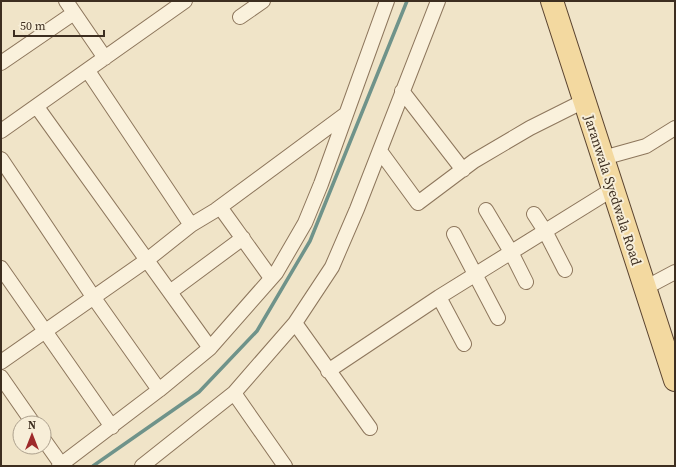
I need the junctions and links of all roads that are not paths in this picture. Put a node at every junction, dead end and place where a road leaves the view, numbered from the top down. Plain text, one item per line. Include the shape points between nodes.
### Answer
1 (66, 1) edge
2 (185, 1) edge
3 (263, 1) edge
4 (386, 1) edge
5 (438, 1) edge
6 (552, 1) edge
7 (74, 13) junction
8 (240, 17) dead end
9 (105, 58) junction
10 (1, 63) edge
11 (88, 71) junction
12 (402, 90) junction
13 (584, 101) junction
14 (37, 107) junction
15 (346, 114) junction
16 (675, 128) edge
17 (1, 132) edge
18 (380, 151) junction
19 (603, 158) junction
20 (1, 159) edge
21 (463, 170) junction
22 (613, 189) junction
23 (220, 207) junction
24 (486, 210) dead end
25 (534, 214) dead end
26 (191, 225) junction
27 (545, 231) junction
28 (454, 234) dead end
29 (242, 238) junction
30 (511, 252) junction
31 (147, 260) junction
32 (1, 268) edge
33 (565, 270) dead end
34 (675, 272) edge
35 (475, 274) junction
36 (271, 278) junction
37 (526, 282) dead end
38 (645, 288) junction
39 (170, 292) junction
40 (439, 297) junction
41 (94, 298) junction
42 (498, 318) dead end
43 (295, 323) junction
44 (45, 332) junction
45 (464, 344) dead end
46 (210, 348) junction
47 (1, 362) edge
48 (328, 371) junction
49 (1, 377) edge
50 (675, 380) edge
51 (159, 390) junction
52 (234, 393) junction
53 (27, 415) edge
54 (112, 427) junction
55 (370, 428) dead end
56 (52, 452) edge
57 (60, 465) edge
58 (142, 466) edge
59 (285, 466) edge

1 - 7 street
2 - 9 street
3 - 8 street
4 - 15 street
5 - 12 street
6 - 13 main road, Jaranwala Syedwala Road
7 - 9 street
7 - 10 street
9 - 11 street
11 - 14 street
11 - 26 street
12 - 18 street
12 - 21 street
13 - 19 main road, Jaranwala Syedwala Road
13 - 21 street via 530,128
14 - 17 street
14 - 31 street
15 - 23 street
15 - 36 street via 305,223
16 - 19 street via 646,146
18 - 21 street via 418,203
18 - 43 street via 358,210 332,267
19 - 22 main road, Jaranwala Syedwala Road
20 - 41 street
22 - 27 street
22 - 38 main road, Jaranwala Syedwala Road
23 - 26 street
23 - 29 street
24 - 30 street
25 - 27 street
26 - 31 street
27 - 30 street
27 - 33 street
28 - 35 street
29 - 36 street
29 - 39 street
30 - 35 street
30 - 37 street
31 - 39 street
31 - 41 street
32 - 44 street
34 - 38 street
35 - 40 street
35 - 42 street
36 - 46 street
38 - 50 main road, Jaranwala Syedwala Road
39 - 46 street
40 - 45 street
40 - 48 street
41 - 44 street
41 - 51 street
43 - 48 street
43 - 52 street
44 - 47 street
44 - 54 street
46 - 51 street
48 - 55 street
49 - 53 street
51 - 54 street
52 - 58 street
52 - 59 street
54 - 57 street
56 - 57 street

